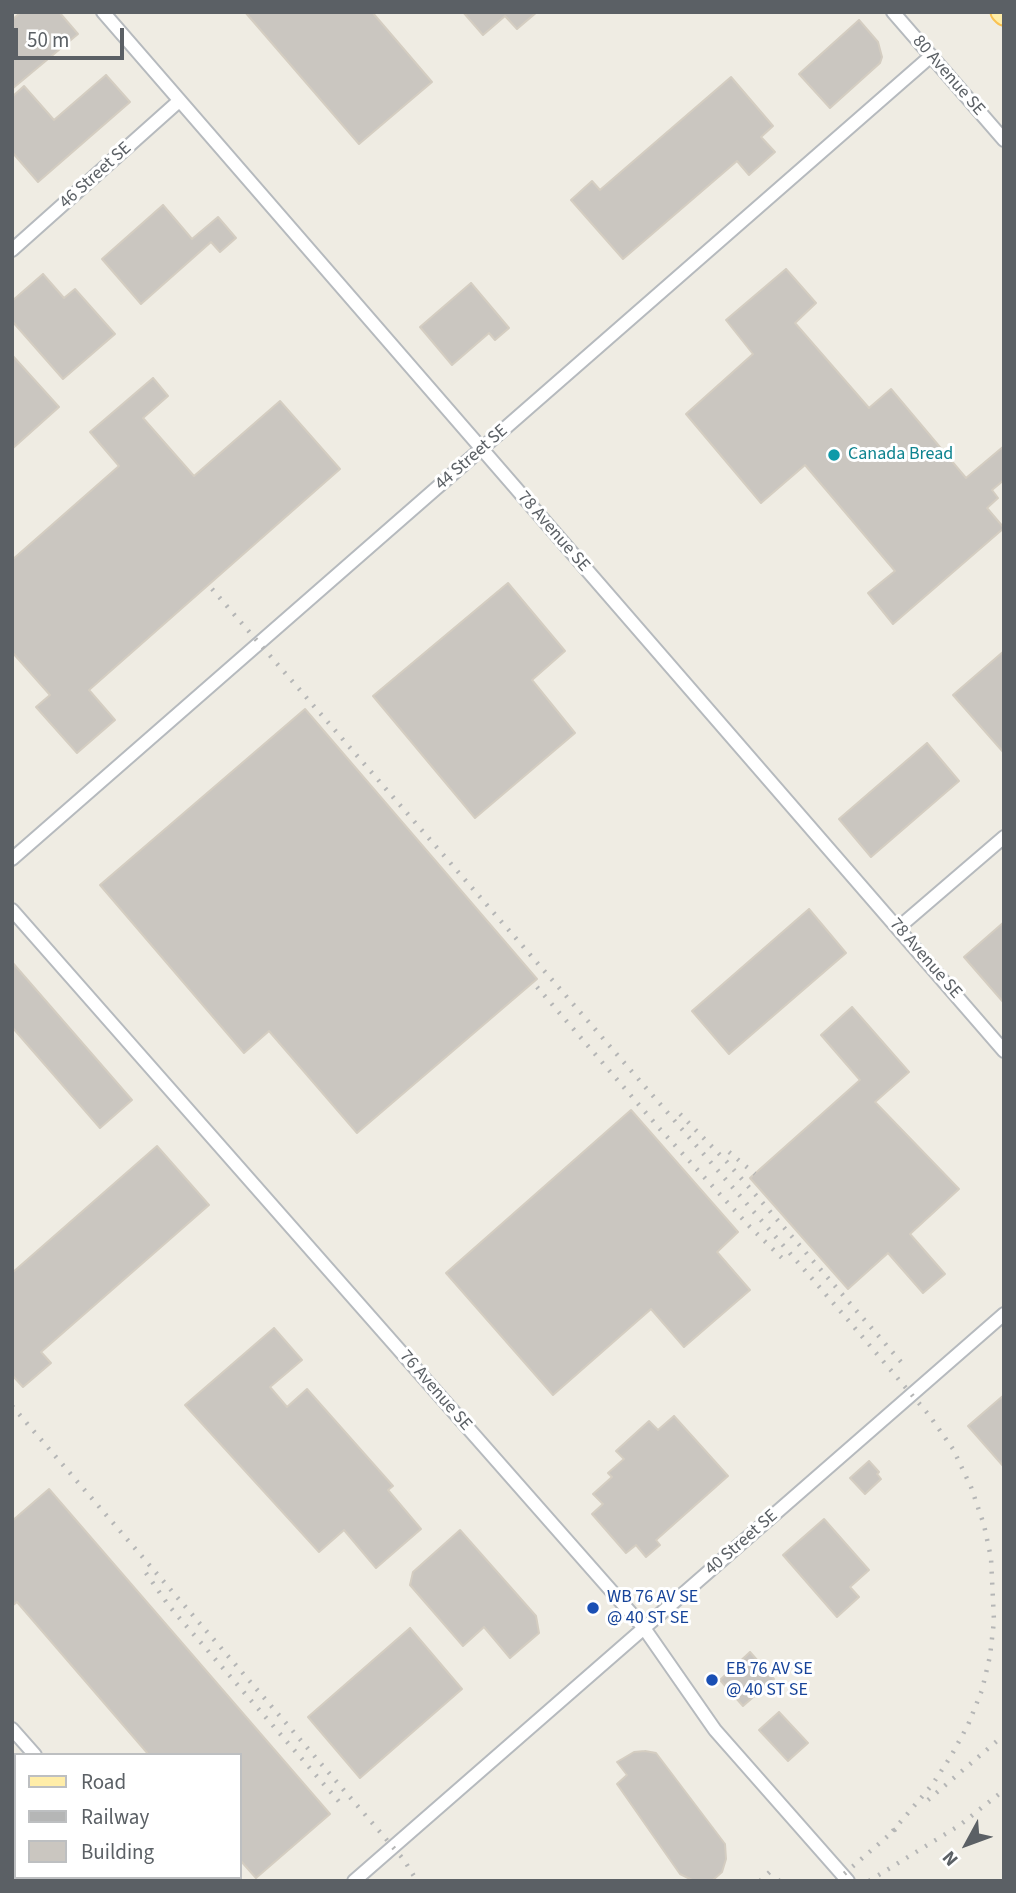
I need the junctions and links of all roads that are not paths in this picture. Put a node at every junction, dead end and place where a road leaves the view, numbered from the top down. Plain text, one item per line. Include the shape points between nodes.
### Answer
1 (103, 12) edge
2 (893, 12) edge
3 (931, 56) junction
4 (179, 101) junction
5 (1004, 140) edge
6 (12, 250) edge
7 (481, 450) junction
8 (1004, 837) edge
9 (12, 859) edge
10 (12, 910) edge
11 (898, 928) junction
12 (1004, 1051) edge
13 (1004, 1314) edge
14 (644, 1628) junction
15 (12, 1729) edge
16 (33, 1753) edge
17 (354, 1881) edge
18 (848, 1881) edge

1 - 4 street, 78 Avenue SE
2 - 3 street, 80 Avenue SE
3 - 5 street, 80 Avenue SE
3 - 7 street, 44 Street SE
4 - 6 street, 46 Street SE
4 - 7 street, 78 Avenue SE
7 - 9 street, 44 Street SE
7 - 11 street, 78 Avenue SE
8 - 11 street
10 - 14 street, 76 Avenue SE
11 - 12 street, 78 Avenue SE
13 - 14 street, 40 Street SE
14 - 17 street, 40 Street SE
14 - 18 street, 76 Avenue SE via 715,1730
15 - 16 street

